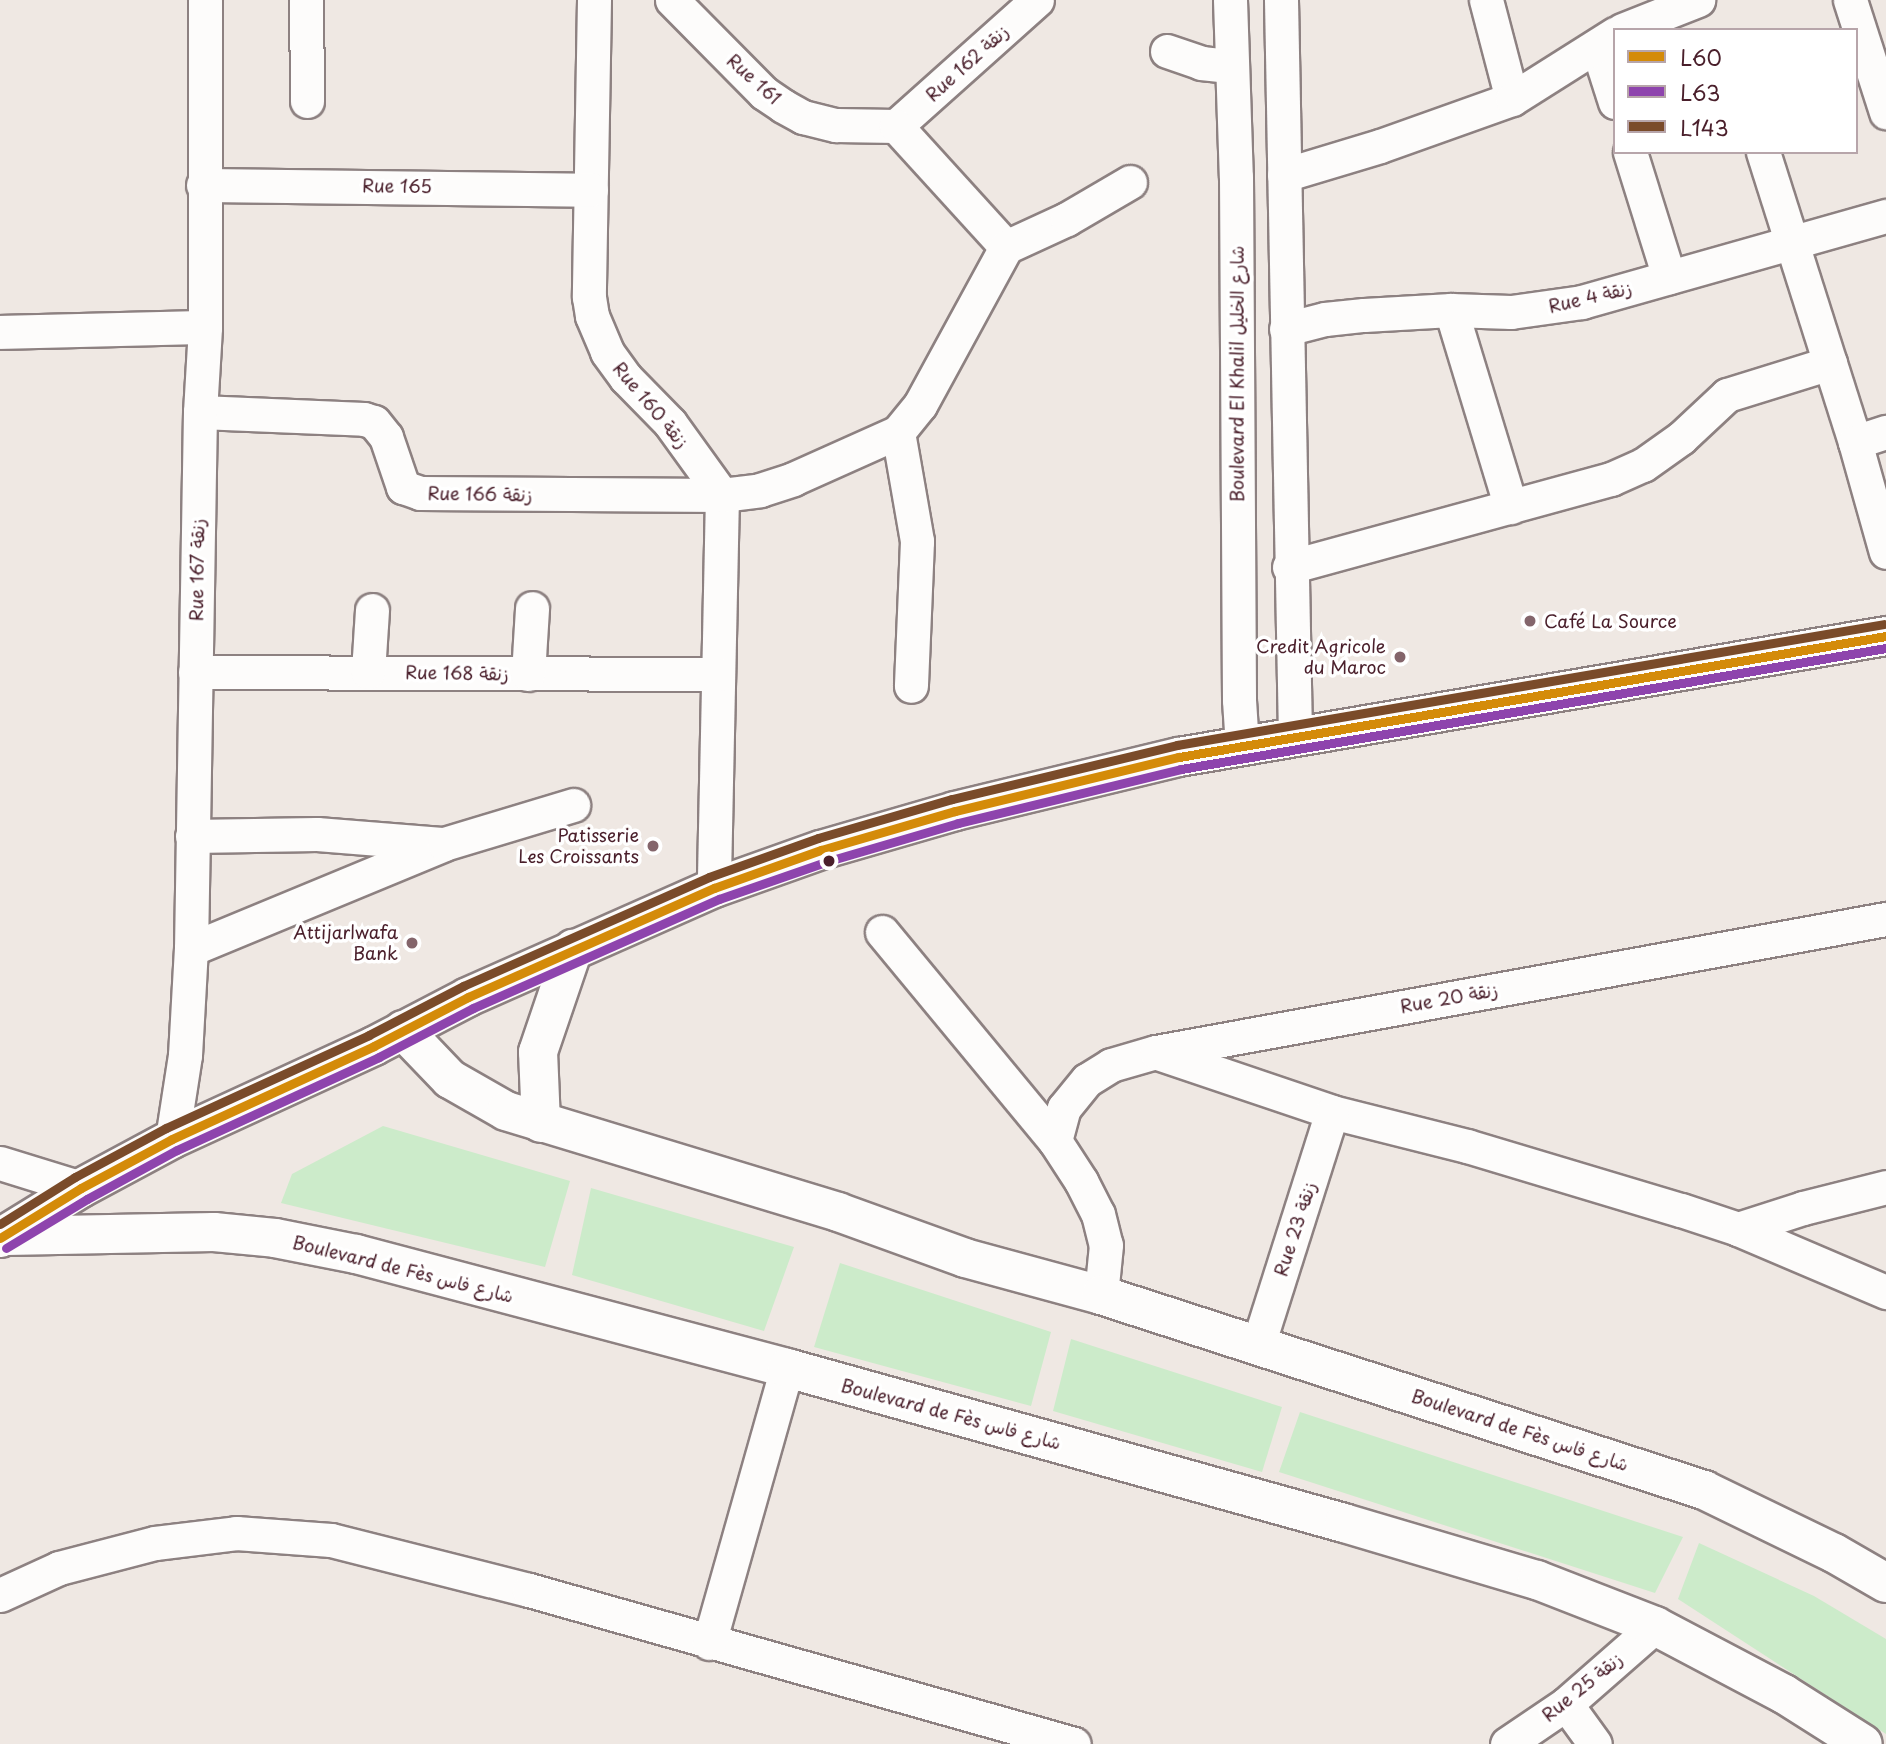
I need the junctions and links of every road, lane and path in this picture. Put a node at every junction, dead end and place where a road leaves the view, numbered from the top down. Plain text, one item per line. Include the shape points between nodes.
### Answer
1 (205, 0) edge
2 (306, 0) edge
3 (594, 0) edge
4 (672, 0) edge
5 (1037, 0) edge
6 (1230, 0) edge
7 (1281, 0) edge
8 (1486, 0) edge
9 (1698, 0) edge
10 (1850, 0) edge
11 (1630, 28) edge
12 (1874, 34) edge
13 (1611, 36) edge
14 (1167, 51) dead end
15 (1232, 66) junction
16 (1613, 69) edge
17 (1865, 75) edge
18 (1512, 99) junction
19 (307, 101) dead end
20 (1886, 112) edge
21 (897, 126) junction
22 (1631, 154) edge
23 (1764, 154) edge
24 (1284, 174) junction
25 (1130, 182) dead end
26 (203, 185) junction
27 (591, 190) junction
28 (1886, 216) edge
29 (1790, 243) junction
30 (1006, 247) junction
31 (1669, 277) junction
32 (1451, 310) junction
33 (205, 327) junction
34 (1286, 329) junction
35 (0, 332) edge
36 (1830, 363) junction
37 (200, 412) junction
38 (898, 432) junction
39 (1871, 437) edge
40 (722, 495) junction
41 (1511, 507) junction
42 (1886, 552) edge
43 (1289, 567) junction
44 (532, 608) dead end
45 (372, 610) dead end
46 (1886, 636) edge
47 (195, 672) junction
48 (368, 672) junction
49 (528, 674) junction
50 (718, 674) junction
51 (911, 686) dead end
52 (1295, 736) junction
53 (1242, 747) junction
54 (573, 805) dead end
55 (192, 836) junction
56 (444, 844) junction
57 (714, 887) junction
58 (1886, 919) edge
59 (881, 932) dead end
60 (191, 949) junction
61 (572, 949) junction
62 (403, 1030) junction
63 (1156, 1052) junction
64 (1332, 1112) junction
65 (541, 1123) junction
66 (172, 1139) junction
67 (1055, 1141) junction
68 (0, 1163) edge
69 (1886, 1187) edge
70 (81, 1188) junction
71 (1738, 1229) junction
72 (1, 1236) edge
73 (1886, 1292) edge
74 (1101, 1295) junction
75 (1258, 1345) junction
76 (787, 1368) junction
77 (1886, 1583) edge
78 (0, 1595) edge
79 (1656, 1626) junction
80 (709, 1643) junction
81 (1566, 1704) junction
82 (1074, 1744) edge
83 (1507, 1744) edge
84 (1595, 1744) edge
85 (1863, 1744) edge

1 - 26 street, Rue 167 زنقة
2 - 19 street
3 - 27 street, Rue 160 زنقة
4 - 21 street, Rue 161 via 764,93 783,106 803,117 836,125
5 - 21 street, Rue 162 زنقة
6 - 15 street, Boulevard El Khalil شارع الخليل
7 - 24 street
8 - 18 street
9 - 11 street
10 - 12 street
12 - 17 street
13 - 16 street
13 - 18 street
14 - 15 street via 1202,63
15 - 53 street, Boulevard El Khalil شارع الخليل
17 - 20 street
18 - 24 street via 1381,146
21 - 30 street
22 - 31 street
23 - 29 street
24 - 34 street
25 - 30 street via 1067,219
26 - 27 street, Rue 165
26 - 33 street, Rue 167 زنقة
27 - 40 street, Rue 160 زنقة via 589,297 598,333 626,378 670,423
28 - 29 street, Rue 4 زنقة
29 - 31 street, Rue 4 زنقة
29 - 36 street
30 - 38 street via 919,405
31 - 32 street, Rue 4 زنقة via 1581,302 1511,312
32 - 34 street, Rue 4 زنقة via 1325,319
32 - 41 street
33 - 35 street
33 - 37 street, Rue 167 زنقة
34 - 43 street
36 - 39 street
36 - 41 street via 1727,395 1681,438 1643,465 1611,479
37 - 40 street, Rue 166 زنقة via 374,422 386,437 403,487 420,494
37 - 47 street, Rue 167 زنقة
38 - 40 street via 793,479
38 - 51 street via 917,541
39 - 42 street
40 - 50 street
41 - 43 street
43 - 52 street
44 - 49 street
45 - 48 street
46 - 52 main road
47 - 48 street, Rue 168 زنقة
47 - 55 street, Rue 167 زنقة
48 - 49 street, Rue 168 زنقة
49 - 50 street, Rue 168 زنقة
50 - 57 street
52 - 53 main road
53 - 57 main road via 1179,757 955,811
54 - 56 street
55 - 56 street via 317,834
55 - 60 street, Rue 167 زنقة
56 - 60 street
57 - 61 main road
58 - 63 street, Rue 20 زنقة
59 - 67 street
60 - 66 street, Rue 167 زنقة via 185,1055
61 - 62 main road
61 - 65 main road via 538,1052
62 - 65 main road, Boulevard de Fès شارع فاس via 450,1079 506,1111
62 - 66 main road
63 - 64 street
63 - 67 street, Rue 20 زنقة via 1111,1065 1087,1080 1064,1108
64 - 71 street via 1467,1146
64 - 75 street, Rue 23 زنقة
65 - 74 main road, Boulevard de Fès شارع فاس via 838,1212 965,1258
66 - 70 main road
67 - 74 street via 1098,1214 1105,1245
68 - 70 street
69 - 71 street
70 - 72 main road
71 - 73 street
72 - 76 main road, Boulevard de Fès شارع فاس via 214,1233 275,1238 356,1254
74 - 75 main road, Boulevard de Fès شارع فاس
75 - 77 main road, Boulevard de Fès شارع فاس via 1704,1490
76 - 79 main road, Boulevard de Fès شارع فاس via 1537,1580
76 - 80 street
78 - 80 street via 59,1568 155,1542 236,1533 331,1540 529,1590
79 - 81 street, Rue 25 زنقة
79 - 85 main road, Boulevard de Fès شارع فاس via 1784,1694
80 - 82 street
81 - 83 street, Rue 25 زنقة
81 - 84 street

